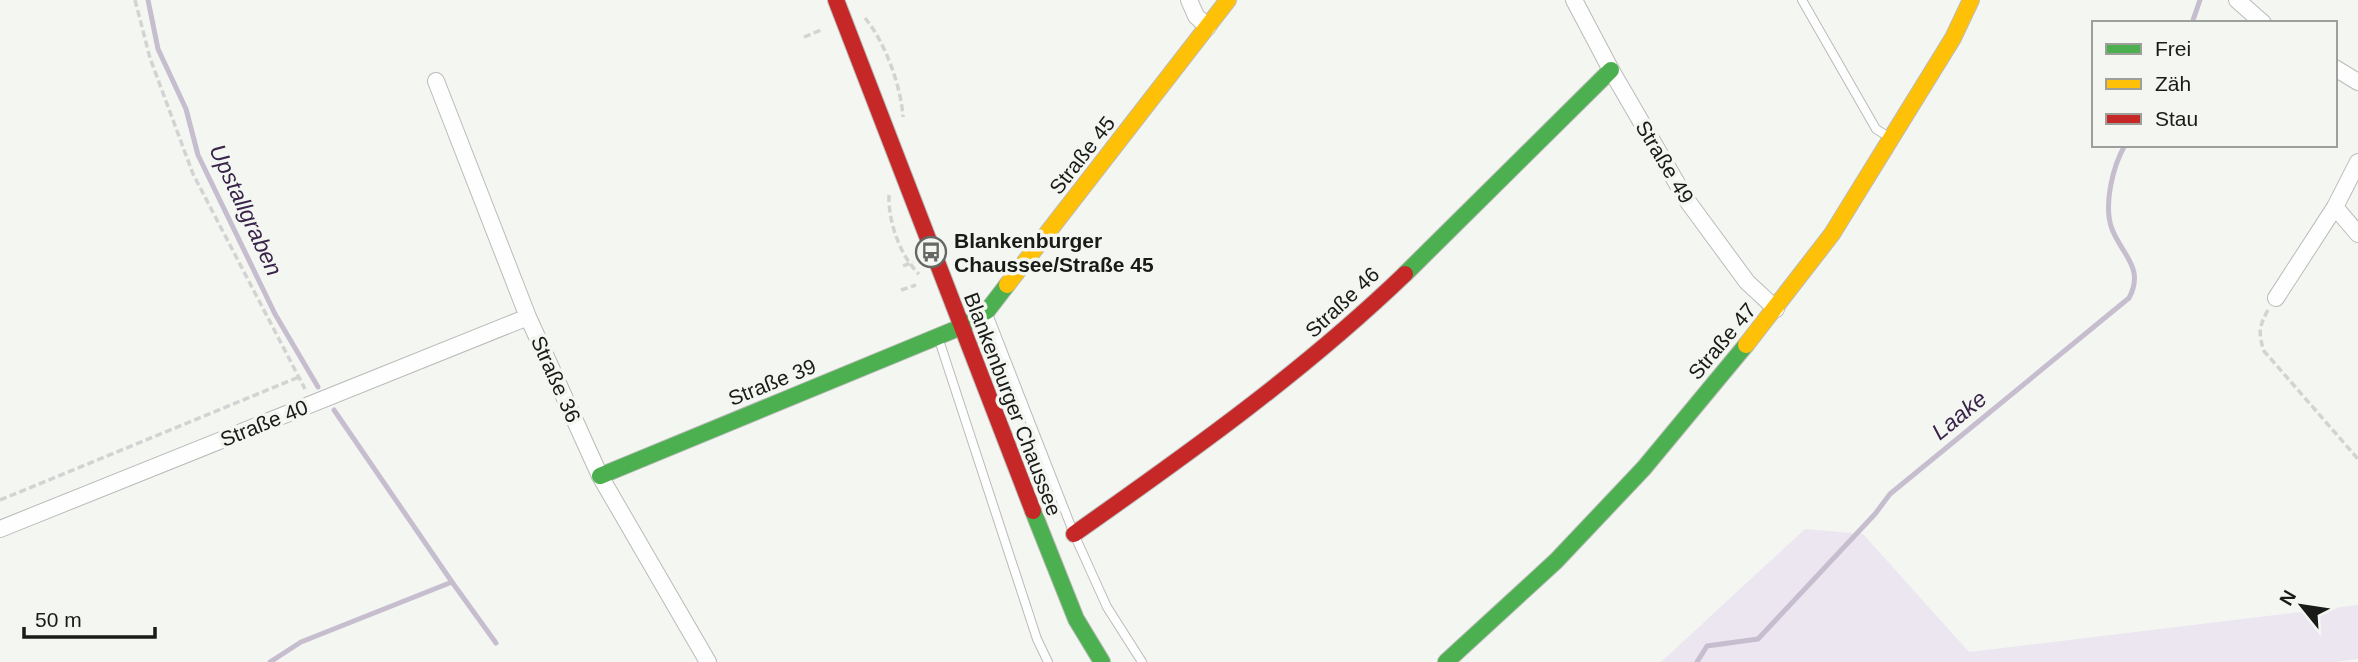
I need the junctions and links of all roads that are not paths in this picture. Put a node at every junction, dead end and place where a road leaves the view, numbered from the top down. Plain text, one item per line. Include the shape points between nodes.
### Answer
1 (836, 0) edge
2 (1189, 0) edge
3 (1228, 0) edge
4 (1574, 0) edge
5 (1802, 0) edge
6 (1971, 0) edge
7 (2237, 0) edge
8 (2261, 21) edge
9 (1208, 27) junction
10 (2337, 69) edge
11 (1611, 70) junction
12 (436, 80) dead end
13 (2358, 82) edge
14 (1892, 138) junction
15 (2358, 162) edge
16 (2335, 207) junction
17 (2358, 234) edge
18 (2276, 298) road end
19 (1776, 309) junction
20 (987, 311) junction
21 (528, 317) junction
22 (961, 327) junction
23 (938, 337) junction
24 (600, 476) junction
25 (0, 529) edge
26 (1074, 534) junction
27 (708, 662) edge
28 (1048, 662) edge
29 (1102, 662) edge
30 (1142, 662) edge
31 (1446, 662) edge

1 - 22 street, Blankenburger Chaussee
2 - 9 street
3 - 9 street, Straße 45
4 - 11 street, Straße 49
5 - 14 lane via 1877,129
6 - 14 street, Straße 47
7 - 8 street
9 - 20 street, Straße 45
10 - 13 street
11 - 19 street, Straße 49 via 1686,199 1746,282
11 - 26 street, Straße 46 via 1318,353 1221,431
12 - 21 street, Straße 36
14 - 19 street, Straße 47 via 1832,234
15 - 16 street
16 - 17 street
16 - 18 street
19 - 31 street, Straße 47 via 1644,468 1556,561
20 - 22 street, Straße 45
20 - 26 lane, Blankenburger Chaussee
21 - 24 street, Straße 36
21 - 25 street, Straße 40
22 - 23 street, Straße 39
22 - 29 street, Blankenburger Chaussee via 1076,619
23 - 24 street, Straße 39
23 - 28 lane
24 - 27 street, Straße 36
26 - 30 lane, Blankenburger Chaussee via 1107,607

